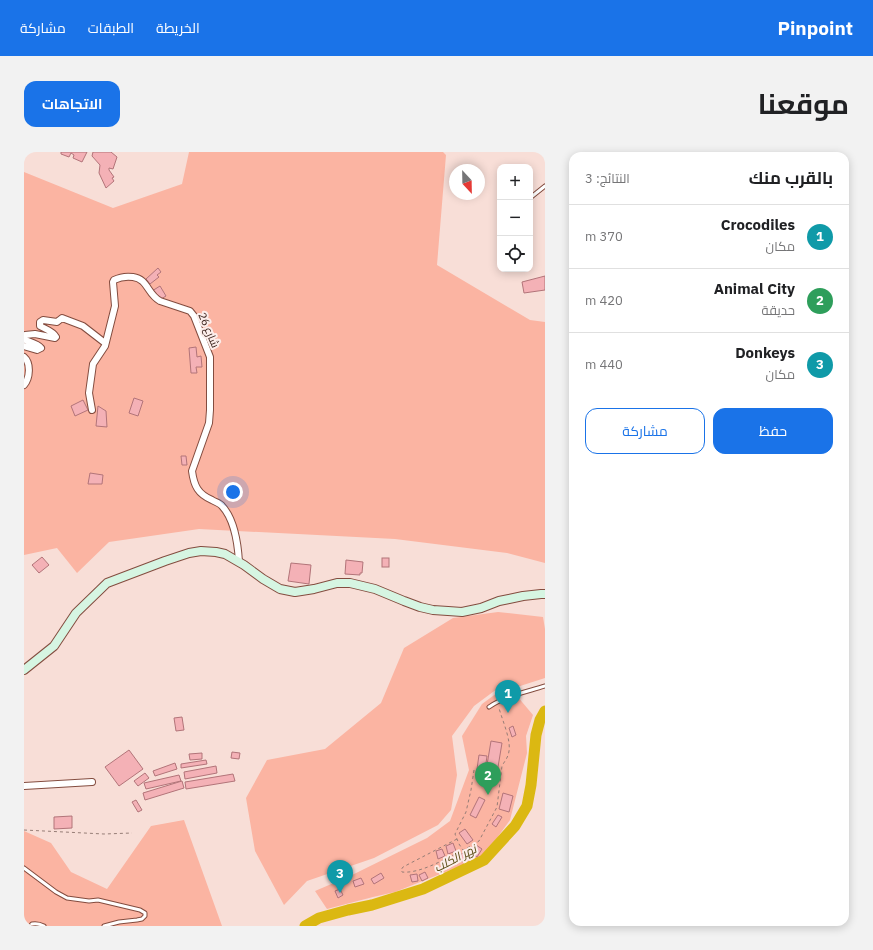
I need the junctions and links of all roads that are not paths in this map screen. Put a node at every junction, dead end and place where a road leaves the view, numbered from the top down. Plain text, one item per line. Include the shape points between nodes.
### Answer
1 (545, 186) edge
2 (533, 196) edge
3 (24, 337) edge
4 (105, 343) junction
5 (24, 346) edge
6 (24, 357) edge
7 (24, 385) edge
8 (92, 410) dead end
9 (239, 562) junction
10 (545, 594) edge
11 (24, 670) edge
12 (545, 686) edge
13 (489, 707) dead end
14 (92, 782) dead end
15 (24, 786) edge
16 (24, 868) edge
17 (30, 926) edge
18 (44, 926) edge
19 (104, 926) edge

1 - 2 lane
3 - 4 street via 25,334 30,334 55,338 56,335 41,327 40,322 57,322 62,318 83,326
3 - 5 street via 41,348 37,350
4 - 8 street, شارع 26 via 93,364 89,393
4 - 9 street, شارع 26 via 115,306 112,285 117,278 137,277 156,299 190,311 194,316 210,357 211,393 209,423 192,476 200,493 219,504 227,514 233,525
6 - 7 street via 29,370
9 - 10 street via 280,589 295,592 337,583 350,583 375,589 433,610 462,612 499,601
9 - 11 street via 225,554 201,551 165,560 107,583 76,613 54,646
12 - 13 lane via 512,696
14 - 15 street
16 - 19 lane via 67,898 98,900 145,913 142,919
17 - 18 lane

